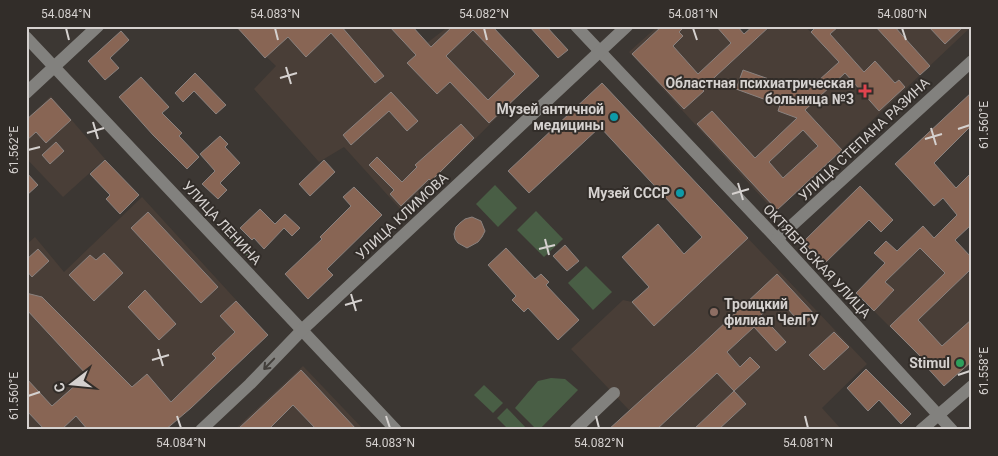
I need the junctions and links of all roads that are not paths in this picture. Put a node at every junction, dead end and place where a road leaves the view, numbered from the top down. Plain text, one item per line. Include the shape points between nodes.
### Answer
1 (98, 26) edge
2 (576, 26) edge
3 (627, 26) edge
4 (26, 37) edge
5 (600, 51) junction
6 (972, 61) edge
7 (54, 66) junction
8 (26, 93) edge
9 (777, 239) junction
10 (303, 329) junction
11 (972, 386) edge
12 (614, 394) dead end
13 (938, 415) junction
14 (201, 430) edge
15 (396, 430) edge
16 (575, 430) edge
17 (921, 430) edge
18 (952, 430) edge

1 - 7 street
2 - 5 street, ОКТЯБРЬСКАЯ УЛИЦА
3 - 5 street, УЛИЦА КЛИМОВА
4 - 7 street, УЛИЦА ЛЕНИНА
5 - 9 street, ОКТЯБРЬСКАЯ УЛИЦА
5 - 10 street, УЛИЦА КЛИМОВА
6 - 9 street, УЛИЦА СТЕПАНА РАЗИНА
7 - 8 street
7 - 10 street, УЛИЦА ЛЕНИНА
9 - 13 street, ОКТЯБРЬСКАЯ УЛИЦА
10 -> 14 street, УЛИЦА КЛИМОВА
10 - 15 street, УЛИЦА ЛЕНИНА
11 - 13 street
12 - 16 street
13 - 17 street
13 - 18 street, ОКТЯБРЬСКАЯ УЛИЦА

